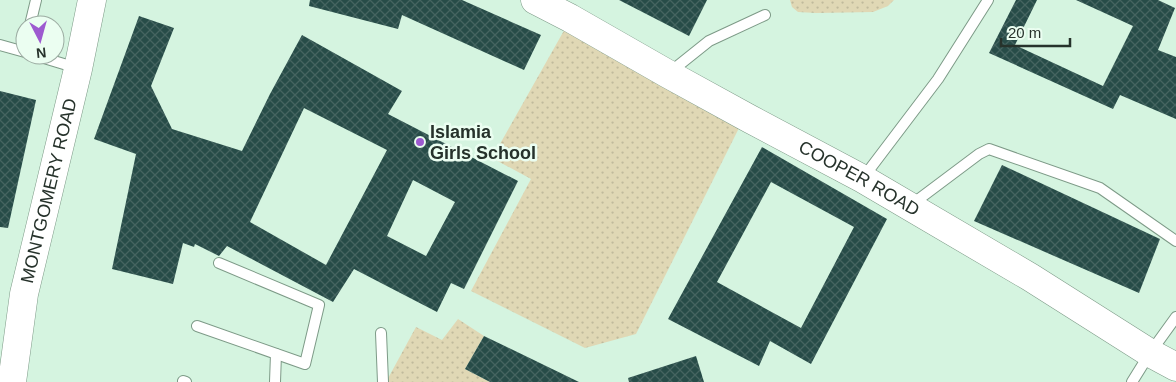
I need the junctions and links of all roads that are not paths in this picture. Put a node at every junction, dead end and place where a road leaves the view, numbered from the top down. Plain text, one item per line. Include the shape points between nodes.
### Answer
1 (36, 0) edge
2 (92, 0) edge
3 (535, 0) edge
4 (988, 0) edge
5 (32, 15) edge
6 (765, 15) dead end
7 (0, 45) edge
8 (15, 48) edge
9 (65, 64) edge
10 (78, 68) junction
11 (668, 74) junction
12 (863, 179) junction
13 (910, 206) junction
14 (1176, 241) edge
15 (219, 263) dead end
16 (1176, 317) edge
17 (197, 326) dead end
18 (381, 333) dead end
19 (1150, 353) junction
20 (276, 354) junction
21 (1176, 367) edge
22 (12, 382) edge
23 (275, 382) edge
24 (383, 382) edge
25 (1132, 382) edge

1 - 5 lane
2 - 10 main road, MONTGOMERY ROAD
3 - 11 main road, COOPER ROAD
4 - 12 lane via 938,79
6 - 11 lane via 709,41
7 - 8 lane
9 - 10 lane
10 - 22 main road, MONTGOMERY ROAD via 24,294
11 - 12 main road, COOPER ROAD
12 - 13 main road, COOPER ROAD
13 - 14 lane via 989,149 1096,186
13 - 19 main road, COOPER ROAD
15 - 20 lane via 320,305 305,364
16 - 19 lane
17 - 20 lane
18 - 24 lane
19 - 21 main road, COOPER ROAD
19 - 25 lane
20 - 23 lane

